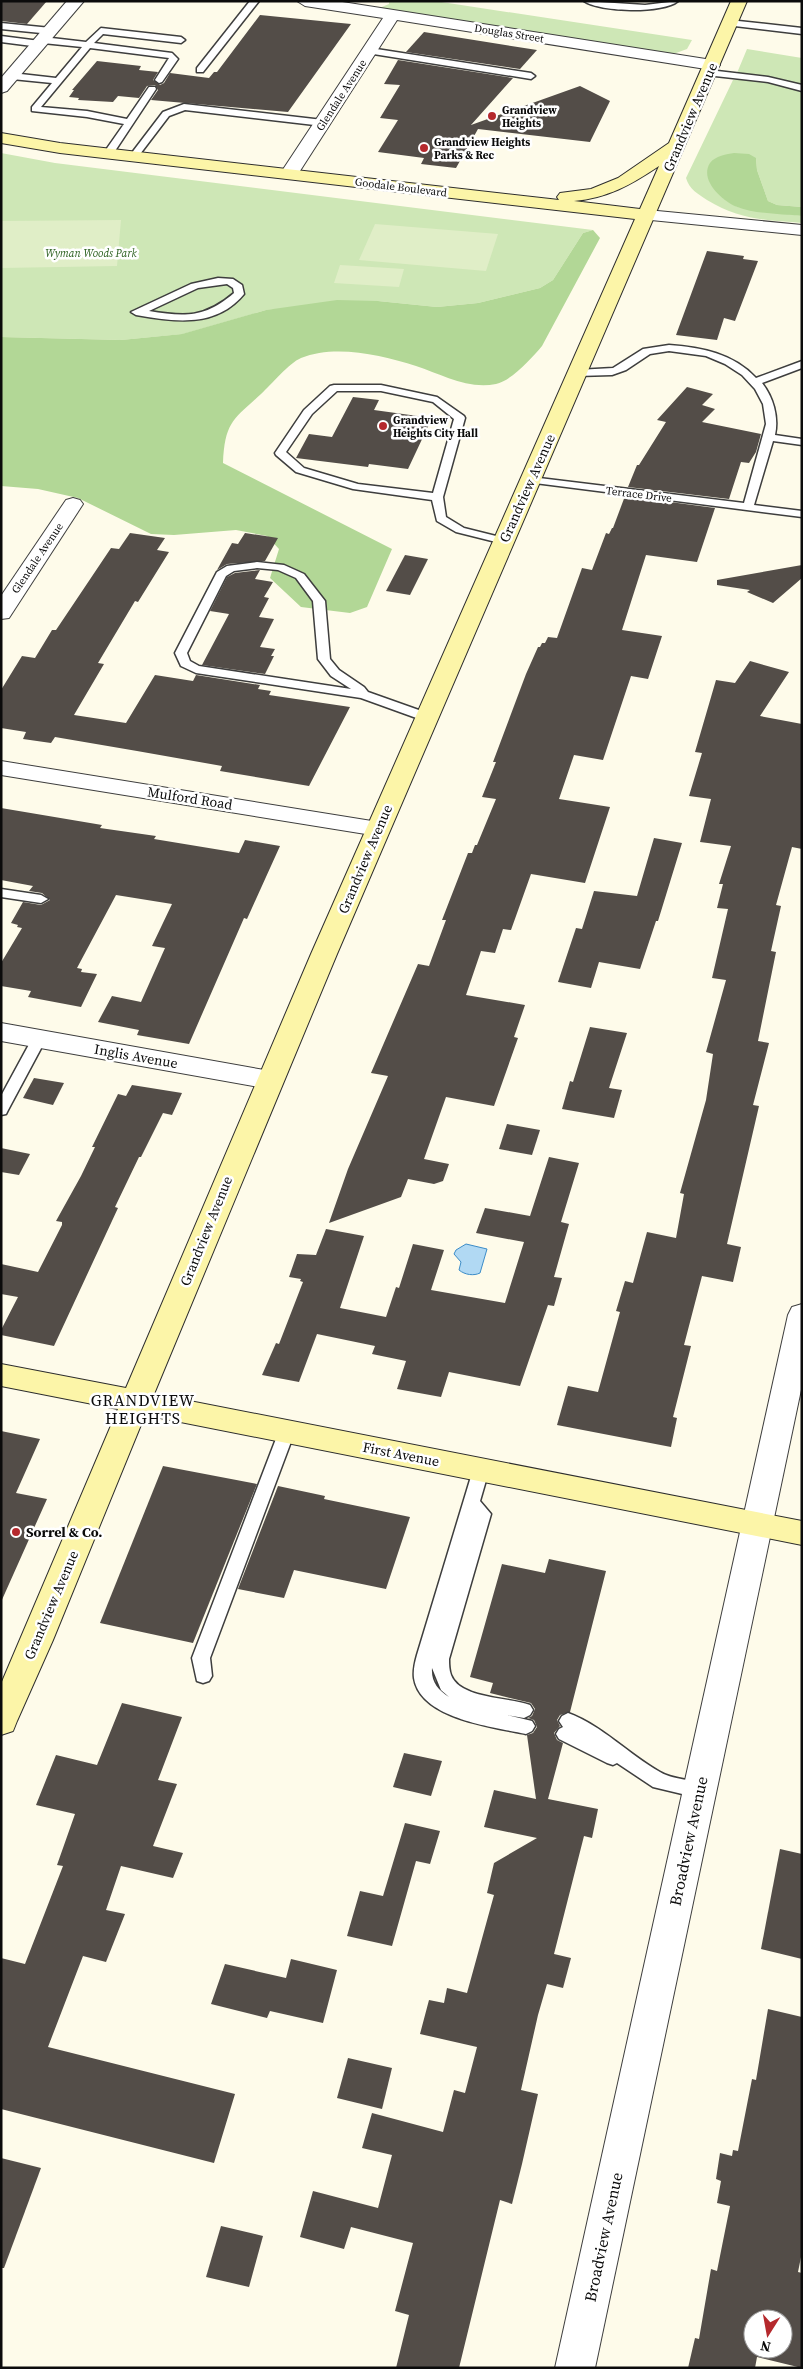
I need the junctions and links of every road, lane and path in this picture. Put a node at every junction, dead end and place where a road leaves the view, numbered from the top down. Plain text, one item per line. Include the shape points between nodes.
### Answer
1 (76, 1) edge
2 (255, 1) edge
3 (305, 1) edge
4 (588, 1) edge
5 (674, 1) edge
6 (740, 1) edge
7 (393, 15) junction
8 (730, 23) junction
9 (1, 26) edge
10 (802, 31) edge
11 (44, 38) junction
12 (1, 39) edge
13 (181, 40) dead end
14 (88, 45) junction
15 (370, 51) junction
16 (711, 69) junction
17 (200, 70) dead end
18 (12, 76) junction
19 (531, 76) dead end
20 (159, 80) dead end
21 (58, 81) junction
22 (1, 88) edge
23 (802, 88) edge
24 (152, 90) dead end
25 (129, 122) junction
26 (323, 122) junction
27 (1, 138) edge
28 (676, 146) junction
29 (108, 154) junction
30 (134, 156) junction
31 (289, 174) junction
32 (477, 196) junction
33 (647, 215) junction
34 (802, 230) edge
35 (136, 312) joint
36 (802, 364) edge
37 (578, 373) junction
38 (755, 382) junction
39 (768, 437) junction
40 (802, 442) edge
41 (531, 480) junction
42 (437, 497) junction
43 (73, 504) dead end
44 (748, 508) junction
45 (802, 514) edge
46 (504, 541) junction
47 (1, 612) edge
48 (363, 695) junction
49 (426, 717) junction
50 (1, 768) edge
51 (378, 829) junction
52 (1, 893) edge
53 (40, 899) dead end
54 (1, 1032) edge
55 (39, 1039) junction
56 (270, 1080) junction
57 (1, 1110) edge
58 (802, 1315) edge
59 (1, 1375) edge
60 (136, 1402) junction
61 (287, 1432) junction
62 (481, 1470) junction
63 (756, 1524) junction
64 (802, 1534) edge
65 (203, 1676) dead end
66 (525, 1718) dead end
67 (1, 1721) edge
68 (566, 1728) dead end
69 (699, 1790) junction
70 (575, 2368) edge

1 - 11 street
2 - 17 lane
3 - 7 street, Douglas Street
4 - 5 lane via 645,8 660,7
6 - 8 main road, Grandview Avenue
7 - 15 street, Glendale Avenue
7 - 16 street, Douglas Street
8 - 10 lane
8 - 16 main road, Grandview Avenue
9 - 11 lane
11 - 12 lane
11 - 14 lane
11 - 18 street
13 - 14 lane via 102,31
14 - 20 lane via 172,56 174,59
14 - 21 lane
15 - 19 lane
15 - 26 street, Glendale Avenue
16 - 23 lane
16 - 28 main road, Grandview Avenue
18 - 21 lane
18 - 22 street
21 - 25 lane via 35,109
24 - 25 lane
25 - 29 lane
26 - 30 lane via 184,107 166,114
26 - 31 street, Glendale Avenue
27 - 29 main road, Goodale Boulevard
28 - 32 main road via 624,182 594,194
28 - 33 main road, Grandview Avenue
29 - 30 main road, Goodale Boulevard
30 - 31 main road, Goodale Boulevard
31 - 32 main road, Goodale Boulevard
32 - 33 main road, Goodale Boulevard
33 - 34 street, Goodale Boulevard
33 - 37 main road, Grandview Avenue
35 - 35 lane via 196,320 210,316 229,304 239,294 238,288 229,282 205,282
36 - 38 lane
37 - 38 lane via 620,370 650,350 670,348 718,356 733,363
37 - 41 main road, Grandview Avenue
38 - 39 lane via 767,400 771,424
39 - 40 lane
39 - 44 lane
41 - 44 lane, Terrace Drive
41 - 46 main road, Grandview Avenue
42 - 42 lane via 460,418 437,400 381,388 334,388 308,412 280,453 300,470 357,487
42 - 46 lane via 441,519 460,530
43 - 47 street, Glendale Avenue
44 - 45 lane, Terrace Drive
46 - 49 main road, Grandview Avenue
48 - 48 lane via 196,669 185,663 181,653 221,574 231,568 257,564 280,567 300,576 319,602 324,659 335,673
48 - 49 lane
49 - 51 main road, Grandview Avenue
50 - 51 street, Mulford Road
51 - 56 main road, Grandview Avenue
52 - 53 lane
54 - 55 street, Inglis Avenue
55 - 56 street, Inglis Avenue
55 - 57 lane
56 - 60 main road, Grandview Avenue
58 - 63 street, Broadview Avenue
59 - 60 main road, First Avenue
60 - 61 main road, First Avenue
60 - 67 main road, Grandview Avenue
61 - 62 main road, First Avenue
61 - 65 lane via 201,1658
62 - 63 main road, First Avenue
62 - 66 lane via 426,1655 424,1682 431,1693 456,1710
63 - 64 main road, First Avenue
63 - 69 street, Broadview Avenue
68 - 69 lane via 597,1737 632,1765 659,1781
69 - 70 street, Broadview Avenue

